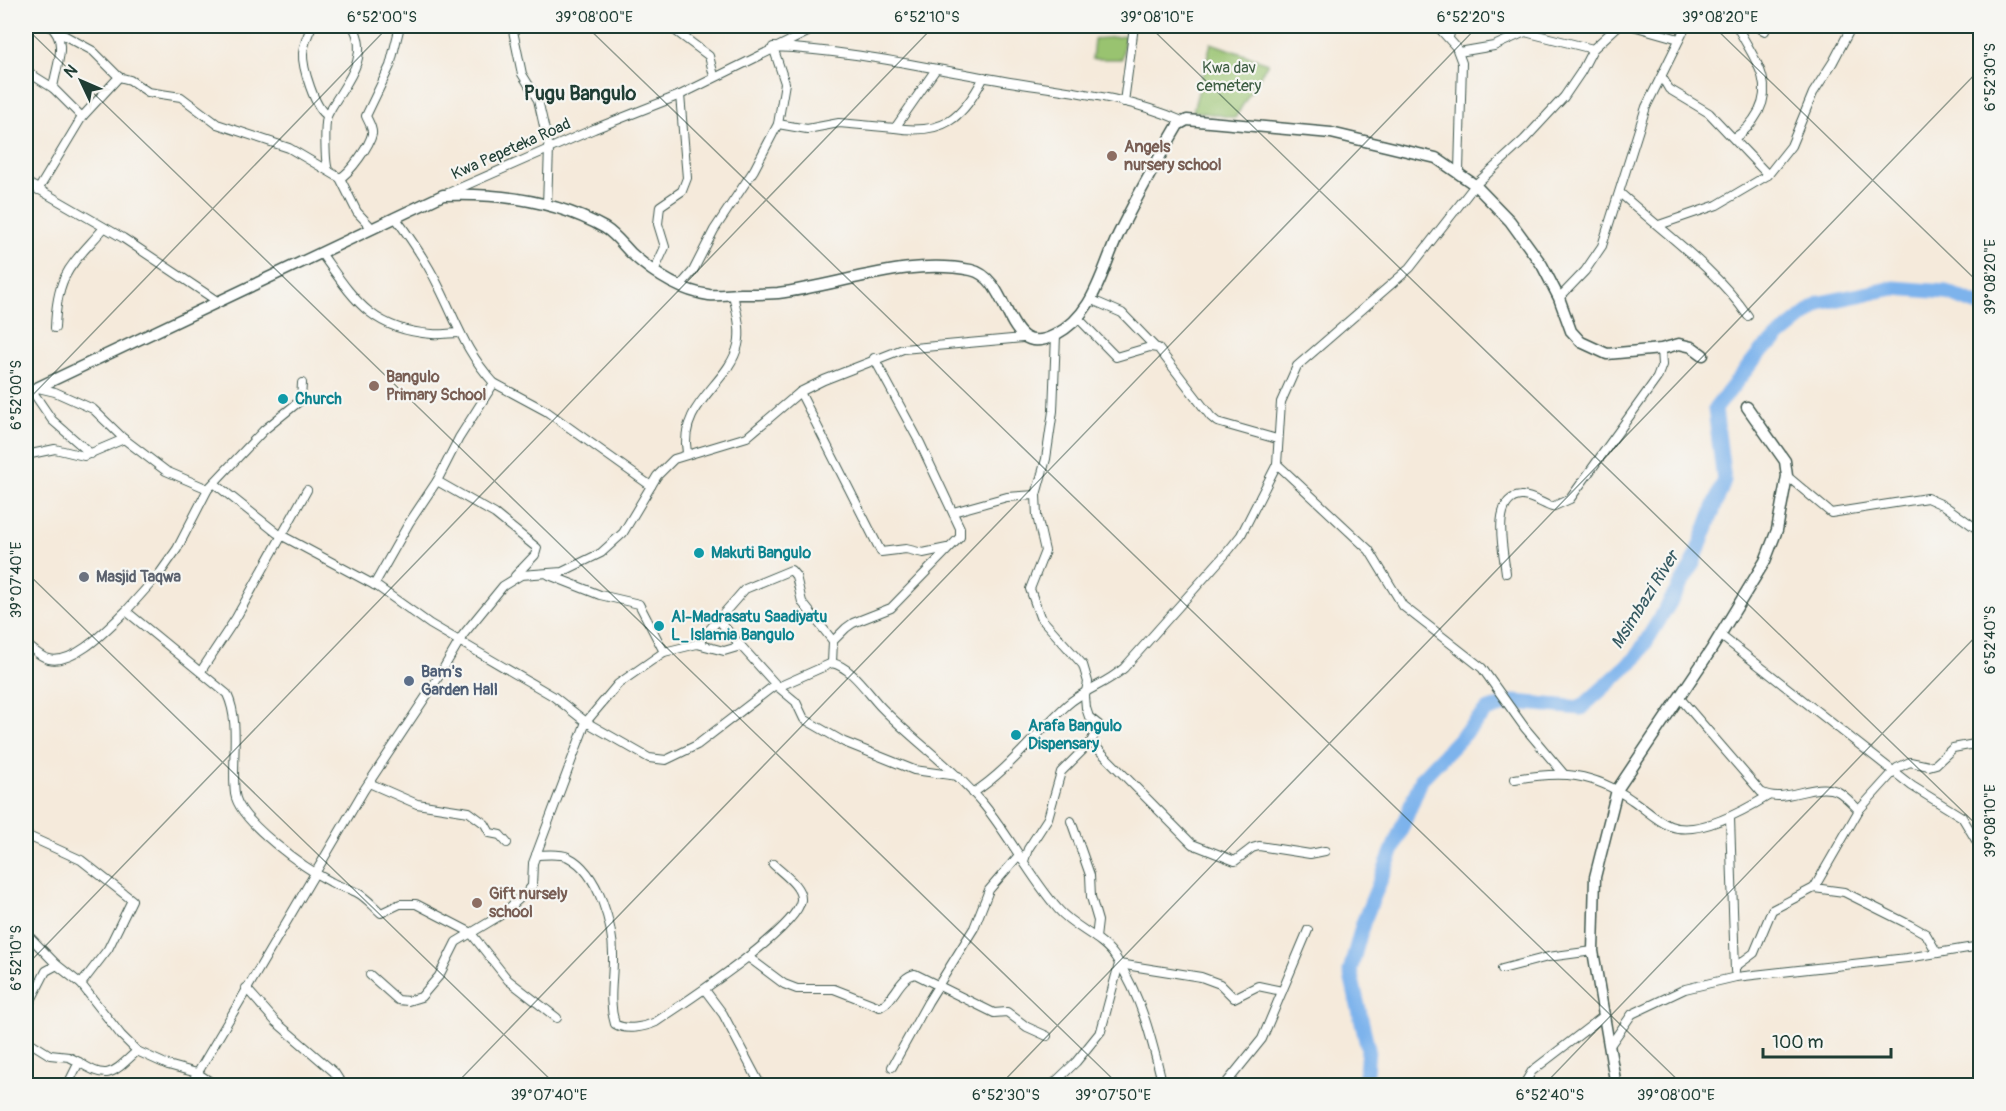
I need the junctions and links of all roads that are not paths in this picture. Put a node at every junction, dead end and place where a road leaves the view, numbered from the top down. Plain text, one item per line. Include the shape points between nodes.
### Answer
1 (50, 26) edge
2 (312, 26) edge
3 (353, 26) edge
4 (400, 26) edge
5 (512, 26) edge
6 (669, 26) edge
7 (820, 26) edge
8 (1134, 26) edge
9 (1437, 26) edge
10 (1452, 26) edge
11 (1618, 26) edge
12 (1633, 26) edge
13 (1686, 26) edge
14 (1737, 26) edge
15 (1755, 26) edge
16 (1852, 26) edge
17 (1765, 31) dead end
18 (58, 32) junction
19 (1449, 37) junction
20 (1679, 39) junction
21 (773, 47) junction
22 (1593, 49) junction
23 (1459, 52) junction
24 (936, 69) junction
25 (26, 71) edge
26 (714, 76) junction
27 (119, 77) junction
28 (984, 77) junction
29 (1662, 78) junction
30 (53, 88) junction
31 (680, 95) junction
32 (1124, 102) junction
33 (327, 115) junction
34 (82, 117) junction
35 (1182, 121) junction
36 (778, 124) junction
37 (895, 128) junction
38 (1734, 138) junction
39 (549, 147) junction
40 (327, 170) junction
41 (1459, 171) junction
42 (1768, 175) junction
43 (340, 178) junction
44 (26, 182) edge
45 (1475, 185) junction
46 (38, 190) junction
47 (1620, 193) junction
48 (443, 195) junction
49 (547, 205) junction
50 (394, 217) junction
51 (1659, 225) junction
52 (104, 228) junction
53 (372, 228) junction
54 (321, 254) junction
55 (654, 271) junction
56 (680, 286) junction
57 (733, 294) junction
58 (1559, 298) junction
59 (1092, 300) junction
60 (217, 301) junction
61 (1748, 316) dead end
62 (1078, 318) junction
63 (55, 328) dead end
64 (459, 333) junction
65 (1056, 335) junction
66 (1023, 338) junction
67 (1155, 347) junction
68 (1661, 349) junction
69 (1703, 355) dead end
70 (874, 358) junction
71 (302, 383) dead end
72 (494, 383) junction
73 (30, 389) edge
74 (800, 392) junction
75 (1747, 407) dead end
76 (124, 439) junction
77 (1277, 439) junction
78 (687, 453) junction
79 (91, 454) junction
80 (26, 455) edge
81 (1277, 464) junction
82 (1787, 476) junction
83 (437, 481) junction
84 (211, 486) junction
85 (651, 486) junction
86 (308, 490) dead end
87 (1036, 495) junction
88 (953, 512) junction
89 (1980, 531) edge
90 (284, 537) junction
91 (948, 548) junction
92 (1506, 573) dead end
93 (548, 574) junction
94 (513, 578) junction
95 (374, 585) junction
96 (126, 611) junction
97 (722, 618) junction
98 (1720, 635) junction
99 (833, 641) junction
100 (459, 642) junction
101 (26, 644) edge
102 (697, 644) junction
103 (741, 646) junction
104 (664, 652) junction
105 (832, 663) junction
106 (201, 671) junction
107 (777, 686) junction
108 (1086, 689) junction
109 (1679, 697) junction
110 (586, 722) junction
111 (1091, 742) junction
112 (1980, 742) edge
113 (1894, 772) junction
114 (1563, 773) junction
115 (958, 777) junction
116 (1515, 779) dead end
117 (369, 783) junction
118 (1617, 790) junction
119 (973, 793) junction
120 (1768, 796) junction
121 (1859, 810) junction
122 (1730, 818) junction
123 (1071, 821) dead end
124 (26, 835) edge
125 (507, 843) dead end
126 (1980, 847) edge
127 (1325, 851) dead end
128 (536, 855) junction
129 (1022, 858) junction
130 (773, 864) dead end
131 (315, 872) junction
132 (1814, 888) junction
133 (1308, 930) dead end
134 (470, 932) junction
135 (26, 933) edge
136 (1096, 938) junction
137 (1980, 946) edge
138 (1593, 951) junction
139 (1937, 952) junction
140 (748, 957) junction
141 (1119, 964) junction
142 (57, 965) junction
143 (1502, 969) dead end
144 (1735, 972) junction
145 (370, 975) dead end
146 (81, 984) junction
147 (937, 985) junction
148 (246, 988) junction
149 (705, 990) junction
150 (1282, 991) junction
151 (26, 1010) edge
152 (1605, 1015) junction
153 (557, 1018) dead end
154 (1047, 1036) dead end
155 (26, 1040) edge
156 (1611, 1044) junction
157 (137, 1051) junction
158 (79, 1062) junction
159 (892, 1067) dead end
160 (197, 1073) junction
161 (67, 1086) edge
162 (190, 1086) edge
163 (217, 1086) edge
164 (343, 1086) edge
165 (761, 1086) edge
166 (1051, 1086) edge
167 (1163, 1086) edge
168 (1224, 1086) edge
169 (1523, 1086) edge
170 (1616, 1086) edge

1 - 18 street
2 - 33 street via 303,57 320,108
3 - 33 street via 359,40 356,68
4 - 43 street via 390,66 366,116 371,136 350,170
5 - 39 street via 522,74 538,100
6 - 26 street via 709,56
7 - 21 street, Kwa Pepeteka Road
8 - 32 street
9 - 19 street
10 - 19 street
11 - 22 street
12 - 20 street
13 - 20 street
14 - 38 street via 1764,76 1766,89 1757,115
15 - 17 street
16 - 42 street via 1812,93 1791,146
18 - 27 street via 93,51
18 - 30 street via 61,40
19 - 23 street
20 - 29 street
21 - 24 street via 847,53
21 - 26 street, Kwa Pepeteka Road
21 - 36 street via 785,83
22 - 23 street via 1525,32 1494,46
22 - 45 street via 1564,97
23 - 41 street
24 - 28 street
24 - 37 street
25 - 30 street
26 - 31 street, Kwa Pepeteka Road
27 - 34 street
27 - 40 street via 148,92 181,97 217,124 289,148
28 - 32 street
28 - 37 street via 949,123 918,130
29 - 38 street via 1669,89 1700,106
29 - 47 street via 1646,107
30 - 34 street
31 - 39 street, Kwa Pepeteka Road
31 - 55 street via 687,178 682,190 660,206 658,224 665,247
32 - 35 street
33 - 40 street
34 - 46 street
35 - 41 street via 1331,133 1436,158
35 - 59 street via 1118,235
36 - 37 street via 807,129 838,123
36 - 56 street via 693,272
38 - 42 street
39 - 48 street, Kwa Pepeteka Road
39 - 49 street
40 - 43 street
41 - 45 street
42 - 51 street via 1717,205
43 - 53 street via 357,212
44 - 46 street
45 - 58 street via 1510,221 1542,265
45 - 77 street via 1410,268 1297,366 1281,402
46 - 52 street
47 - 51 street
47 - 58 street via 1602,246
48 - 49 street via 517,198
48 - 50 street
49 - 55 street via 606,228
50 - 53 street
50 - 64 street via 427,264
51 - 61 street via 1728,288
52 - 60 street
52 - 63 street via 62,278 56,297
53 - 54 street
54 - 60 street
54 - 64 street via 369,314 383,323 425,333
55 - 56 street
56 - 57 street via 711,295
57 - 66 street via 776,293 924,268 969,270 989,280
57 - 78 street via 738,344 691,420 686,433
58 - 68 street via 1571,331 1593,349 1607,354
59 - 62 street
59 - 67 street via 1122,313
60 - 73 street
62 - 65 street
62 - 67 street via 1116,357
64 - 72 street via 474,361
65 - 66 street via 1043,340
65 - 87 street via 1050,438
66 - 70 street via 918,346
67 - 77 street via 1211,417
68 - 69 street via 1678,344 1692,346
68 - 92 street via 1662,365 1657,378 1570,499 1552,507 1518,496 1506,505 1500,519
70 - 74 street
70 - 88 street
71 - 84 street via 300,400 264,430
72 - 83 street
72 - 85 street via 546,411
73 - 76 street via 55,392 93,409
73 - 79 street via 52,420
74 - 78 street via 747,437
74 - 91 street via 881,552 906,549 923,553
75 - 82 street via 1785,461
76 - 79 street
76 - 84 street via 166,471
77 - 81 street
78 - 85 street via 663,468
79 - 80 street via 80,457 49,449
81 - 108 street via 1241,535 1229,550 1124,669 1110,681
81 - 114 street via 1369,550 1403,606 1482,668 1525,729
82 - 89 street via 1831,513 1927,498
82 - 98 street via 1777,530 1765,561
83 - 94 street via 495,514 537,548
83 - 95 street
84 - 90 street
84 - 96 street via 177,549
85 - 93 street via 623,533 601,553 562,572
86 - 90 street
87 - 88 street via 1007,497
87 - 108 street via 1045,551 1031,584 1032,596 1040,617 1080,659 1088,678
88 - 91 street via 960,537
90 - 95 street
90 - 106 street
91 - 99 street via 891,608 853,622
93 - 94 street
93 - 104 street via 600,595 639,604
94 - 100 street
95 - 100 street
96 - 101 street via 83,648 65,658 43,657
96 - 106 street
97 - 99 street via 750,586 791,570 802,602
97 - 102 street
97 - 103 street via 722,624
98 - 109 street
98 - 113 street
99 - 105 street
100 - 110 street via 553,696
100 - 117 street
102 - 103 street via 724,651
102 - 104 street
103 - 107 street
104 - 110 street via 618,684
105 - 107 street
105 - 115 street via 846,670
106 - 131 street via 222,688 230,701 238,804 242,812
107 - 110 street via 697,745 666,760 649,758
107 - 115 street via 796,702 804,719 844,742 914,770
108 - 111 street via 1089,717 1099,725
108 - 119 street via 1003,770
109 - 118 street
109 - 120 street via 1754,786
110 - 128 street
111 - 127 street via 1197,846 1235,861 1259,846 1310,854
111 - 129 street via 1061,772 1048,818
112 - 113 street via 1953,748 1936,764 1906,762
113 - 121 street
113 - 126 street via 1962,817
114 - 116 street
114 - 118 street via 1585,776
115 - 119 street
117 - 125 street via 423,806 470,812 490,833
117 - 131 street
118 - 122 street via 1671,827
118 - 138 street via 1595,877
119 - 129 street
120 - 121 street via 1830,790 1844,796
120 - 122 street
121 - 132 street
122 - 144 street
123 - 136 street via 1090,875 1090,897 1098,921
124 - 146 street via 81,860 132,900 108,948
128 - 134 street via 532,886 527,892 501,915
128 - 149 street via 566,856 579,864 599,893 613,939 610,997 617,1026 651,1024
129 - 136 street via 1058,910
129 - 147 street via 989,890 974,928
130 - 140 street via 797,888 801,901 791,917
131 - 134 street via 356,892 383,913 400,904 416,904
131 - 148 street via 296,910
132 - 139 street via 1844,892 1910,925 1926,934
132 - 144 street via 1772,910 1754,952
133 - 150 street
134 - 145 street via 456,942 439,976 421,998 398,1000
134 - 153 street via 508,980
135 - 142 street
136 - 141 street
137 - 139 street
138 - 143 street
138 - 152 street
139 - 144 street
140 - 147 street via 784,984 798,989 834,989 880,1007 912,974
140 - 149 street
141 - 150 street via 1201,977 1220,984 1234,998 1258,986
141 - 166 street via 1101,1031
141 - 167 street via 1140,1002
142 - 146 street
142 - 151 street via 46,971
144 - 156 street via 1642,1007 1626,1020
146 - 157 street
147 - 154 street via 994,1013 1007,1012
147 - 159 street
148 - 160 street
148 - 164 street via 276,1022 334,1072
149 - 165 street via 723,1014
150 - 168 street via 1262,1039
152 - 156 street
152 - 169 street via 1532,1071
155 - 158 street via 50,1055
156 - 170 street
157 - 158 street via 118,1068 102,1074
157 - 160 street
158 - 161 street
160 - 162 street
160 - 163 street

